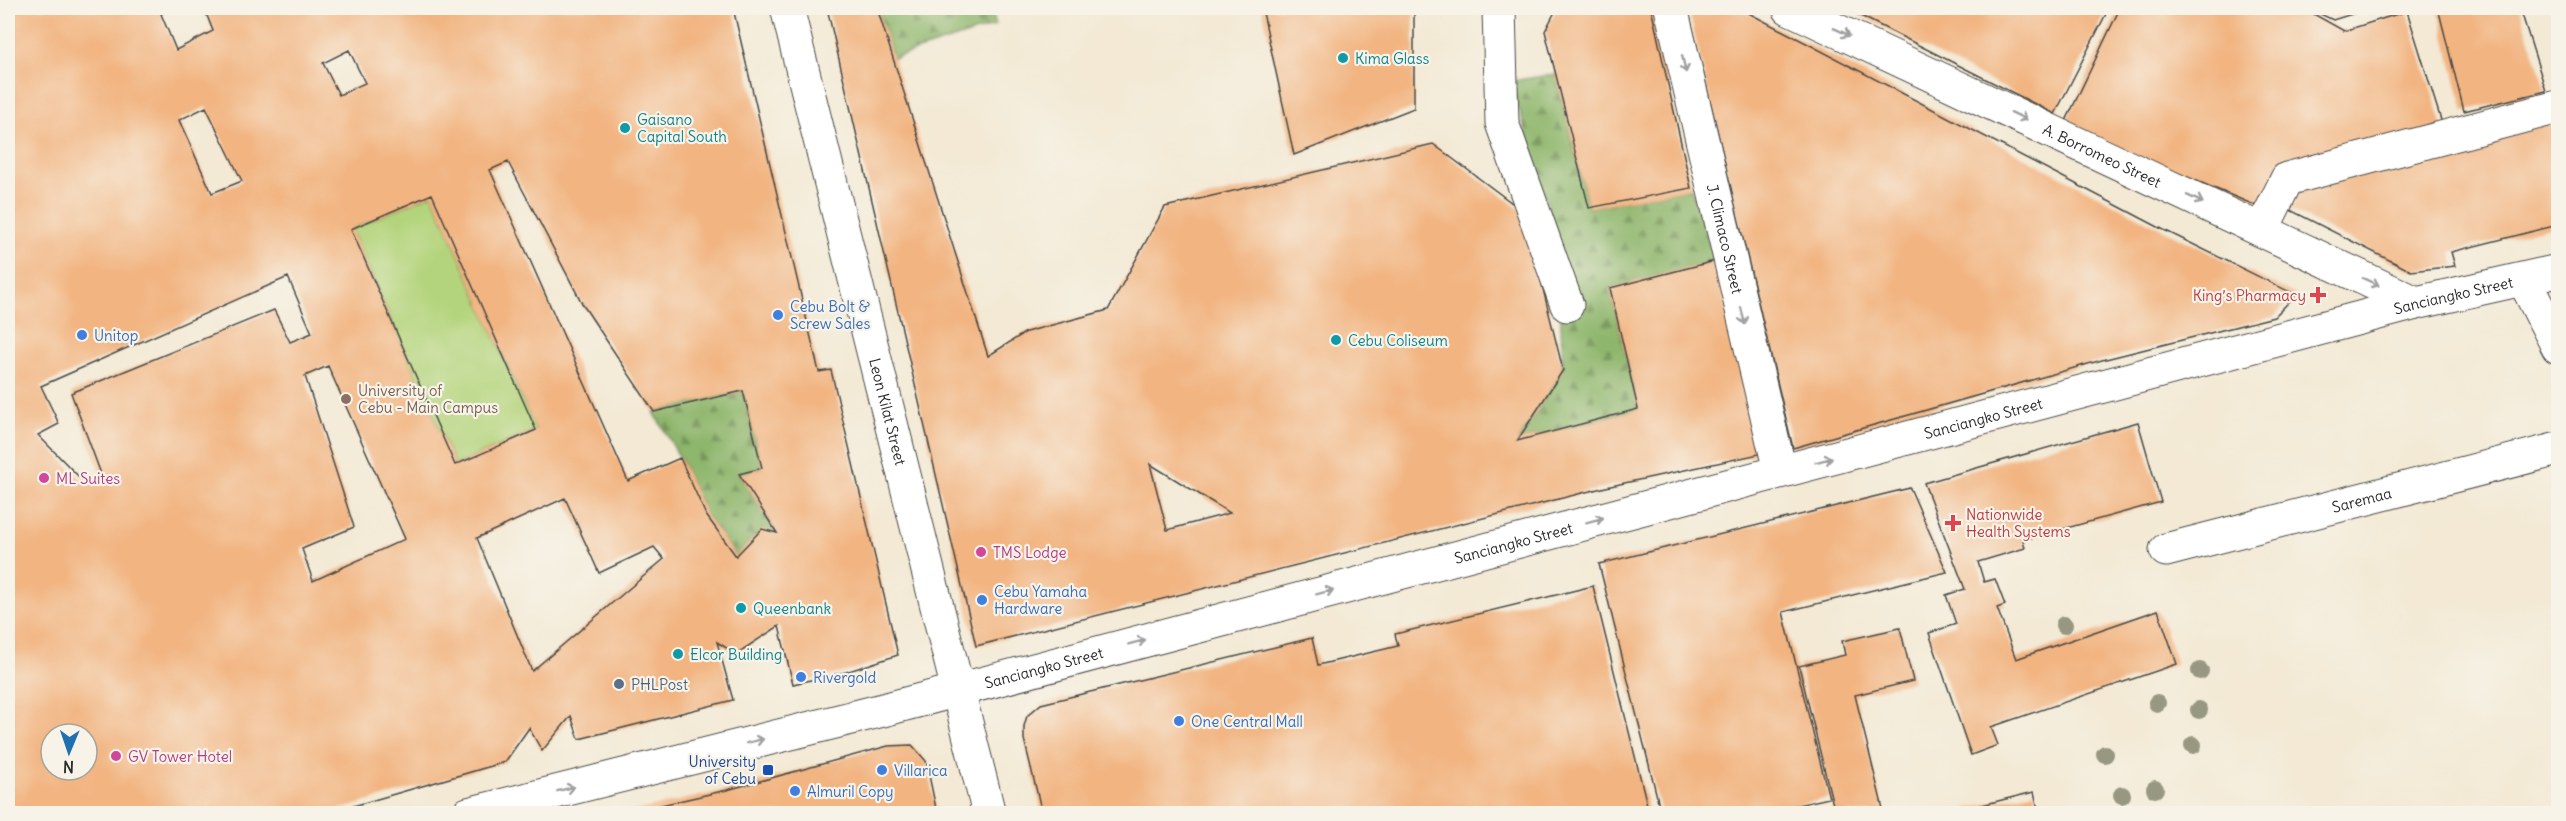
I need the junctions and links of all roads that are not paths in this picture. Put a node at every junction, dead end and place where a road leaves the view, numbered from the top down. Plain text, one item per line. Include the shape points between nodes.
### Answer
1 (787, 8) edge
2 (1499, 8) edge
3 (1671, 8) edge
4 (1789, 8) edge
5 (2559, 107) edge
6 (2262, 230) junction
7 (2559, 272) edge
8 (2524, 280) junction
9 (2416, 303) junction
10 (1567, 304) dead end
11 (2559, 347) edge
12 (2559, 449) edge
13 (1780, 471) junction
14 (2166, 550) dead end
15 (959, 689) junction
16 (468, 813) edge
17 (989, 813) edge

1 - 15 street, Leon Kilat Street
2 - 10 street via 1502,123
3 -> 13 street, J. Climaco Street
4 -> 6 street, A. Borromeo Street
5 - 6 street via 2287,179
6 -> 9 street, A. Borromeo Street
7 - 8 street, Sanciangko Street
8 - 9 street, Sanciangko Street
8 - 11 street
13 -> 9 street, Sanciangko Street
12 - 14 street, Saremaa
15 -> 13 street, Sanciangko Street
16 -> 15 street, Sanciangko Street
15 - 17 street, Leon Kilat Street

